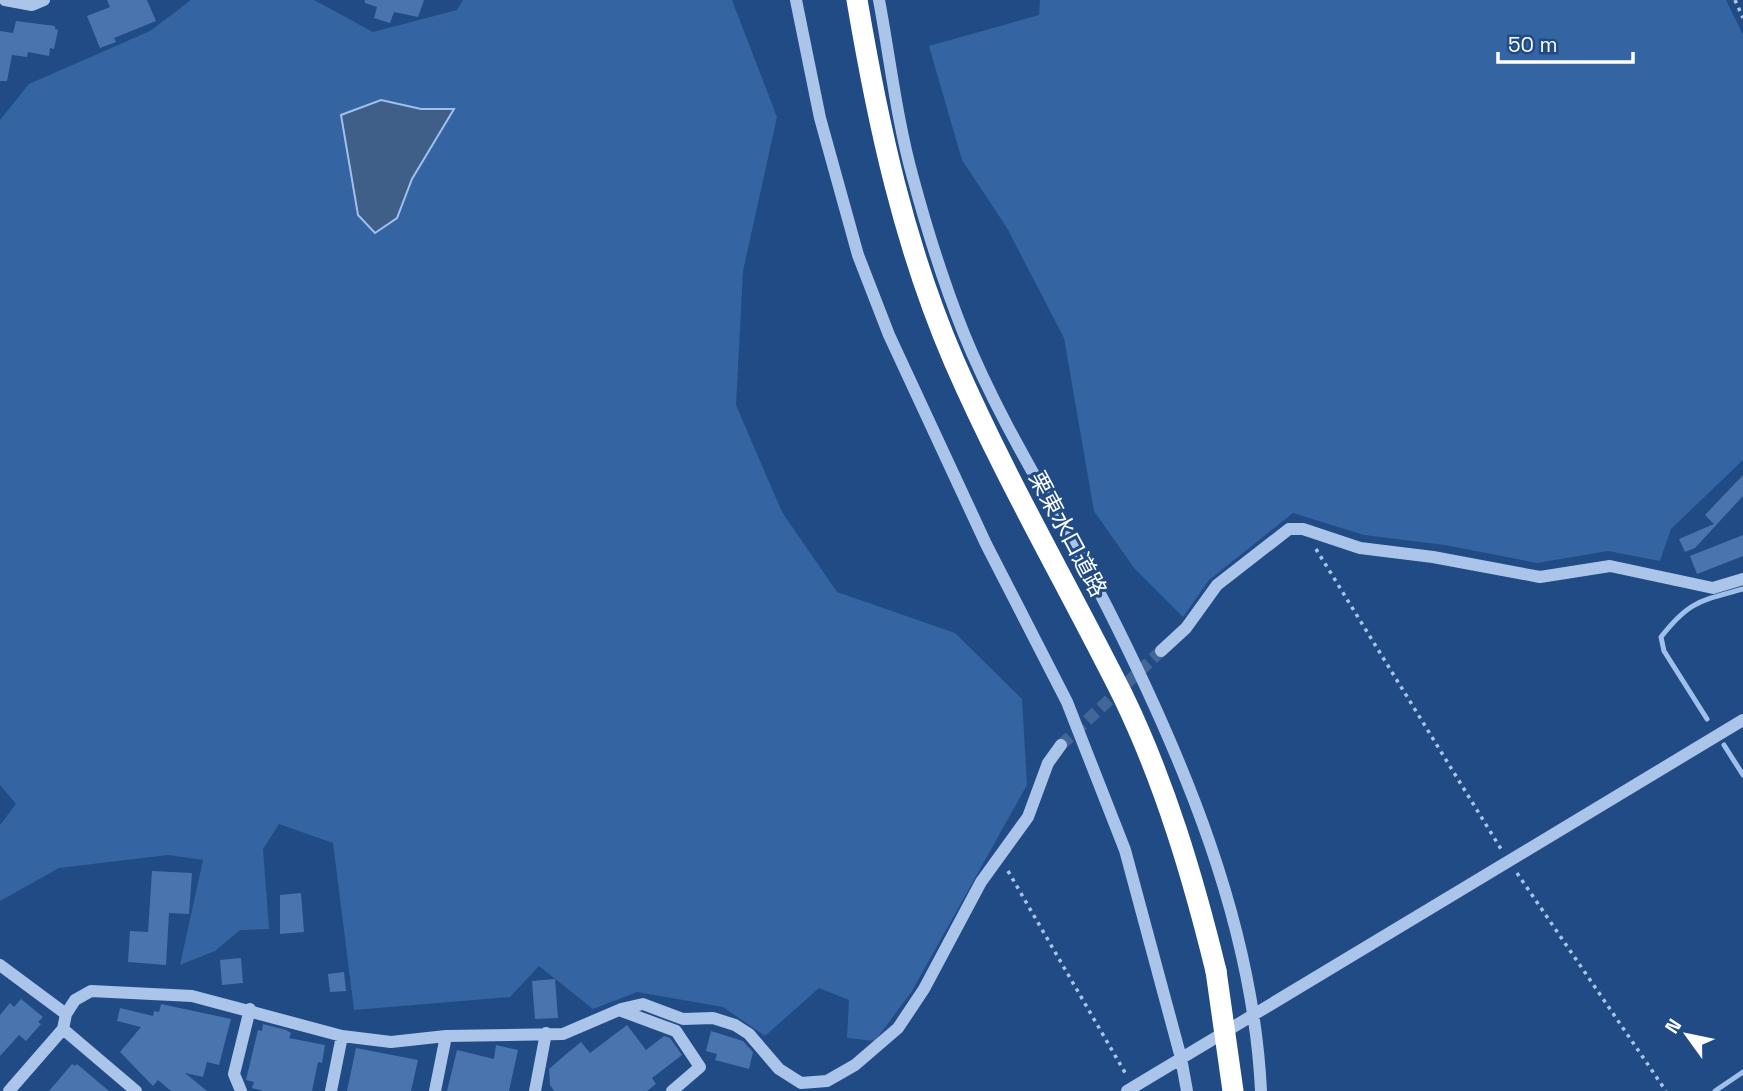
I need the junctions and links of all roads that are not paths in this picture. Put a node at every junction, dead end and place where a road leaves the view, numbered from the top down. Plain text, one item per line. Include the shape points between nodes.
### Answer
1 (5, 0) edge
2 (44, 0) edge
3 (796, 0) edge
4 (857, 0) edge
5 (879, 0) edge
6 (1743, 579) edge
7 (1161, 651) tunnel mouth
8 (1743, 720) edge
9 (1061, 745) tunnel mouth
10 (0, 965) edge
11 (250, 1009) junction
12 (619, 1010) junction
13 (66, 1014) junction
14 (1252, 1015) junction
15 (63, 1029) junction
16 (546, 1033) junction
17 (342, 1036) junction
18 (446, 1036) junction
19 (1181, 1058) junction
20 (1130, 1089) edge
21 (9, 1091) edge
22 (136, 1091) edge
23 (241, 1091) edge
24 (331, 1091) edge
25 (435, 1091) edge
26 (535, 1091) edge
27 (672, 1091) edge
28 (1187, 1091) edge
29 (1233, 1091) edge
30 (1261, 1091) edge

1 - 2 street via 32,5
3 - 19 street via 820,118 858,255 889,335 986,544 1067,702 1125,850
4 - 29 highway, 栗東水口道路, bridge via 888,166 918,268 1010,482 1124,698 1180,839 1216,971
5 - 14 street via 912,177 964,334 1158,715 1213,853 1241,948
6 - 7 street via 1713,588 1610,566 1539,577 1360,548 1303,529 1289,529 1217,585 1186,628
8 - 14 street
9 - 12 street via 1048,763 1028,817 981,882 924,989 898,1028 855,1065 827,1081 801,1083 779,1069 749,1034 735,1025 713,1018 683,1019 643,1004
10 - 13 street
11 - 13 street via 191,996 90,992 75,1000
11 - 17 street
11 - 23 street via 234,1074
12 - 16 street via 563,1034
12 - 27 street via 676,1031 701,1067
13 - 15 street
14 - 19 street
14 - 30 street
15 - 21 street
15 - 22 street
16 - 18 street
16 - 26 street
17 - 18 street via 391,1042
17 - 24 street
18 - 25 street
19 - 20 street
19 - 28 street

